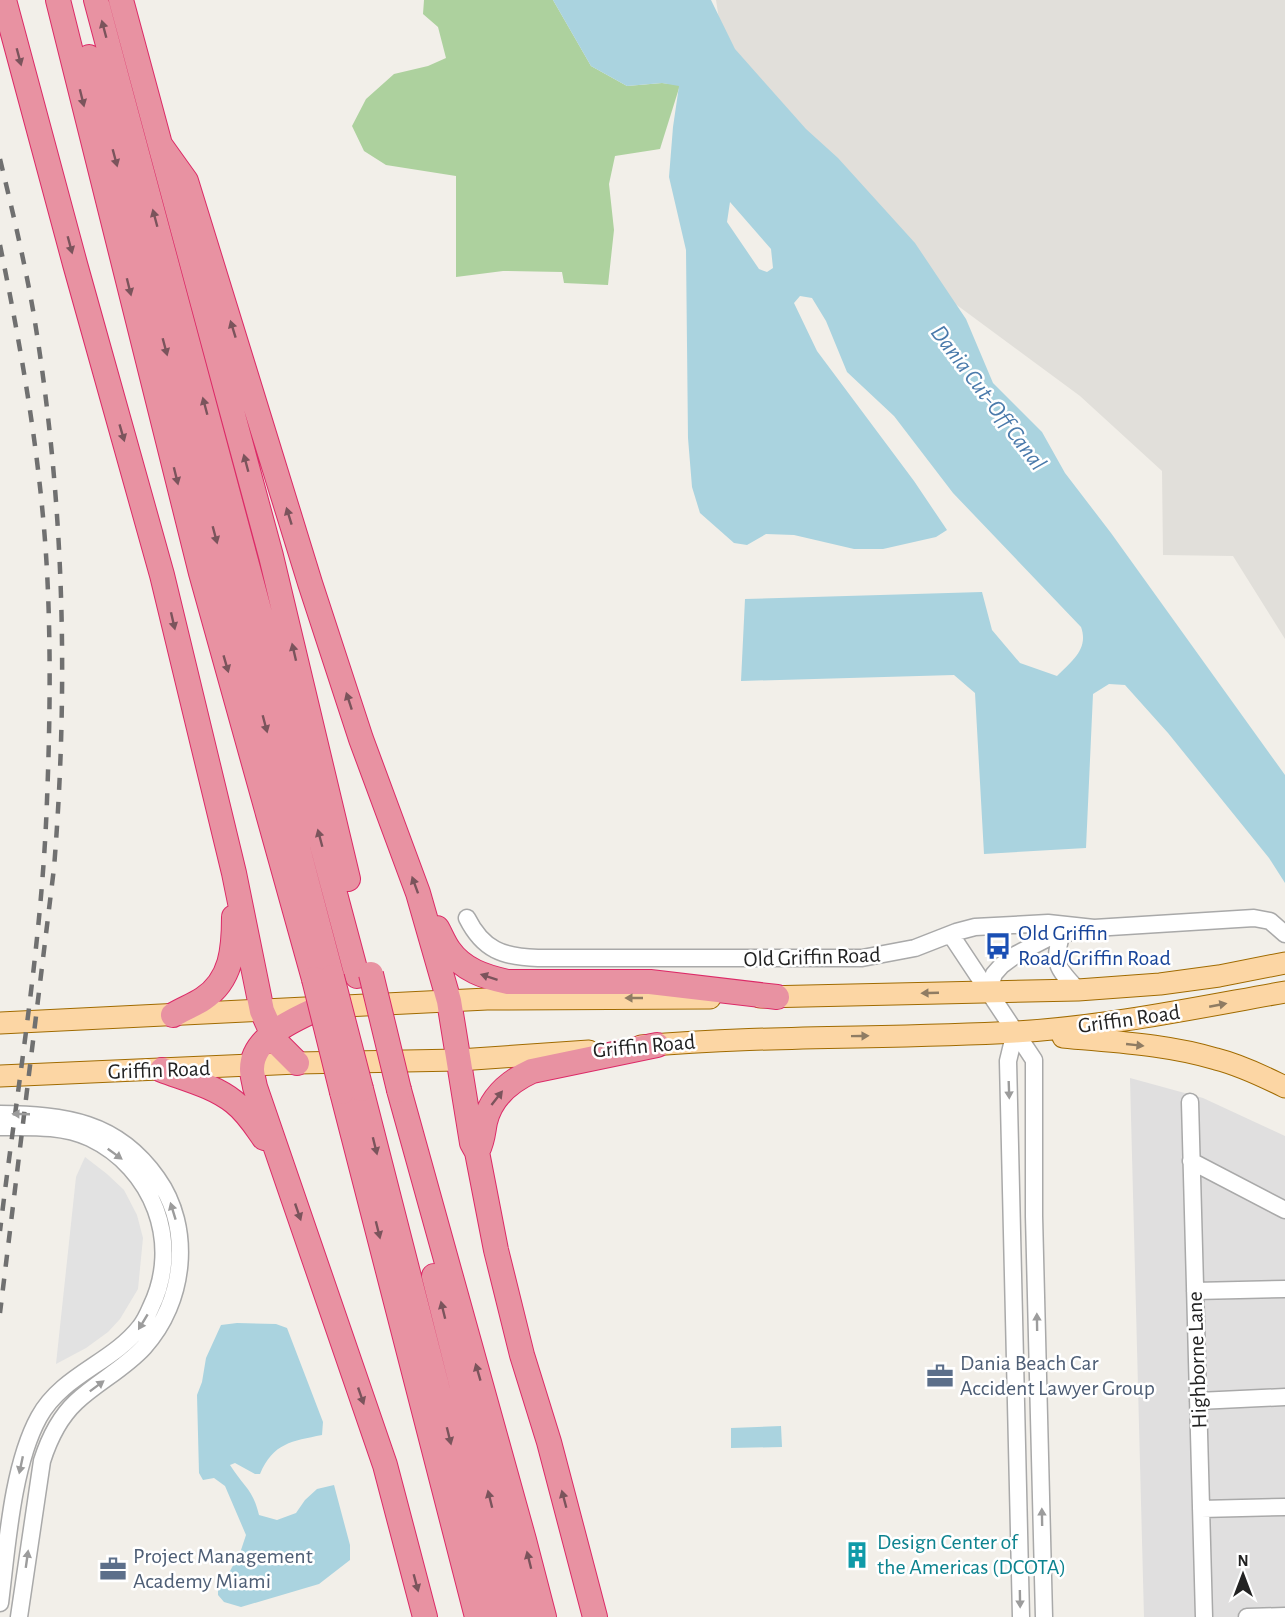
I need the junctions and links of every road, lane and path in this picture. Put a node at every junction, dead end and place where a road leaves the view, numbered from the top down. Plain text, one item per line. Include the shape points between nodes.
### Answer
1 (4, 0) edge
2 (58, 0) edge
3 (74, 0) edge
4 (96, 0) edge
5 (121, 0) edge
6 (161, 146) junction
7 (234, 873) junction
8 (424, 914) junction
9 (467, 918) dead end
10 (1094, 928) junction
11 (1062, 933) junction
12 (1285, 934) edge
13 (951, 935) junction
14 (1279, 964) edge
15 (364, 975) junction
16 (323, 978) junction
17 (1078, 990) junction
18 (1283, 992) edge
19 (988, 993) junction
20 (777, 998) junction
21 (450, 1001) junction
22 (319, 1008) junction
23 (262, 1011) junction
24 (173, 1015) junction
25 (0, 1023) edge
26 (1015, 1032) junction
27 (272, 1034) junction
28 (657, 1045) junction
29 (459, 1060) junction
30 (297, 1063) junction
31 (252, 1066) junction
32 (162, 1070) junction
33 (0, 1076) edge
34 (1285, 1087) edge
35 (393, 1089) junction
36 (352, 1090) junction
37 (1190, 1102) dead end
38 (0, 1114) edge
39 (0, 1127) edge
40 (477, 1152) junction
41 (278, 1157) junction
42 (1191, 1161) junction
43 (1285, 1210) edge
44 (1285, 1289) edge
45 (1195, 1291) junction
46 (1285, 1397) edge
47 (1198, 1401) junction
48 (1285, 1507) edge
49 (1201, 1509) junction
50 (0, 1603) edge
51 (1285, 1616) edge
52 (19, 1617) edge
53 (425, 1617) edge
54 (477, 1617) edge
55 (496, 1617) edge
56 (520, 1617) edge
57 (544, 1617) edge
58 (595, 1617) edge
59 (1021, 1617) edge
60 (1044, 1617) edge
61 (1204, 1617) edge
62 (1247, 1617) edge

1 -> 7 highway via 162,575
2 -> 16 highway via 201,573
3 -> 16 highway
15 -> 4 highway
5 - 6 highway
8 -> 6 highway via 314,594 186,181
15 -> 6 highway via 271,556
7 - 23 highway
7 - 24 highway via 234,942 230,963 220,983 204,998
20 -> 8 highway via 650,982 508,982 485,977 465,966 449,950
8 - 21 highway
9 - 13 street, Old Griffin Road via 480,939 492,949 517,957 538,958 862,958 915,948
10 - 11 street
10 - 12 street via 1254,918 1270,921
10 - 13 street, Old Griffin Road via 1014,924 975,927
11 - 17 street via 1057,965
11 - 19 street via 1036,943 1002,965 992,978
13 - 19 street
14 - 17 main road, Griffin Road via 1160,984
15 - 35 highway, bridge
16 - 36 highway, bridge
17 - 19 main road, Griffin Road
26 -> 18 main road, Griffin Road via 1123,1021
19 -> 20 main road, Griffin Road
19 - 26 street
20 -> 21 main road, Griffin Road
21 - 22 main road, Griffin Road
21 - 29 highway
22 - 23 main road, Griffin Road
22 - 27 highway
23 - 24 main road, Griffin Road
23 - 27 highway
24 - 25 main road, Griffin Road
28 -> 26 main road, Griffin Road via 762,1038
26 -> 34 main road via 1179,1050 1232,1064
26 -> 59 street via 1008,1061
60 -> 26 street via 1034,1060
27 - 30 highway
27 - 31 highway via 257,1052
28 - 29 main road, Griffin Road
40 -> 28 highway via 491,1106 516,1079 532,1071
29 - 30 main road, Griffin Road
29 - 40 highway via 472,1143
30 - 31 main road, Griffin Road
31 - 32 main road, Griffin Road
31 - 41 highway
32 - 33 main road, Griffin Road
32 - 41 highway via 233,1101
56 -> 35 highway
57 -> 35 highway
36 -> 54 highway
36 -> 55 highway
37 - 42 street, Highborne Lane
52 -> 38 street via 42,1461 50,1438 76,1402 144,1347 173,1296 180,1246 168,1196 149,1167 124,1142 67,1118
39 -> 50 street via 75,1132 121,1157 153,1200 163,1245 161,1278 143,1324 112,1355 70,1382 41,1414 31,1433 16,1491
58 -> 40 highway via 496,1250
41 -> 53 highway via 385,1465
42 - 43 street
42 - 45 street, Highborne Lane
44 - 45 street
45 - 47 street, Highborne Lane
46 - 47 street
47 - 49 street, Highborne Lane
48 - 49 street
49 - 61 street, Highborne Lane
51 - 62 street

